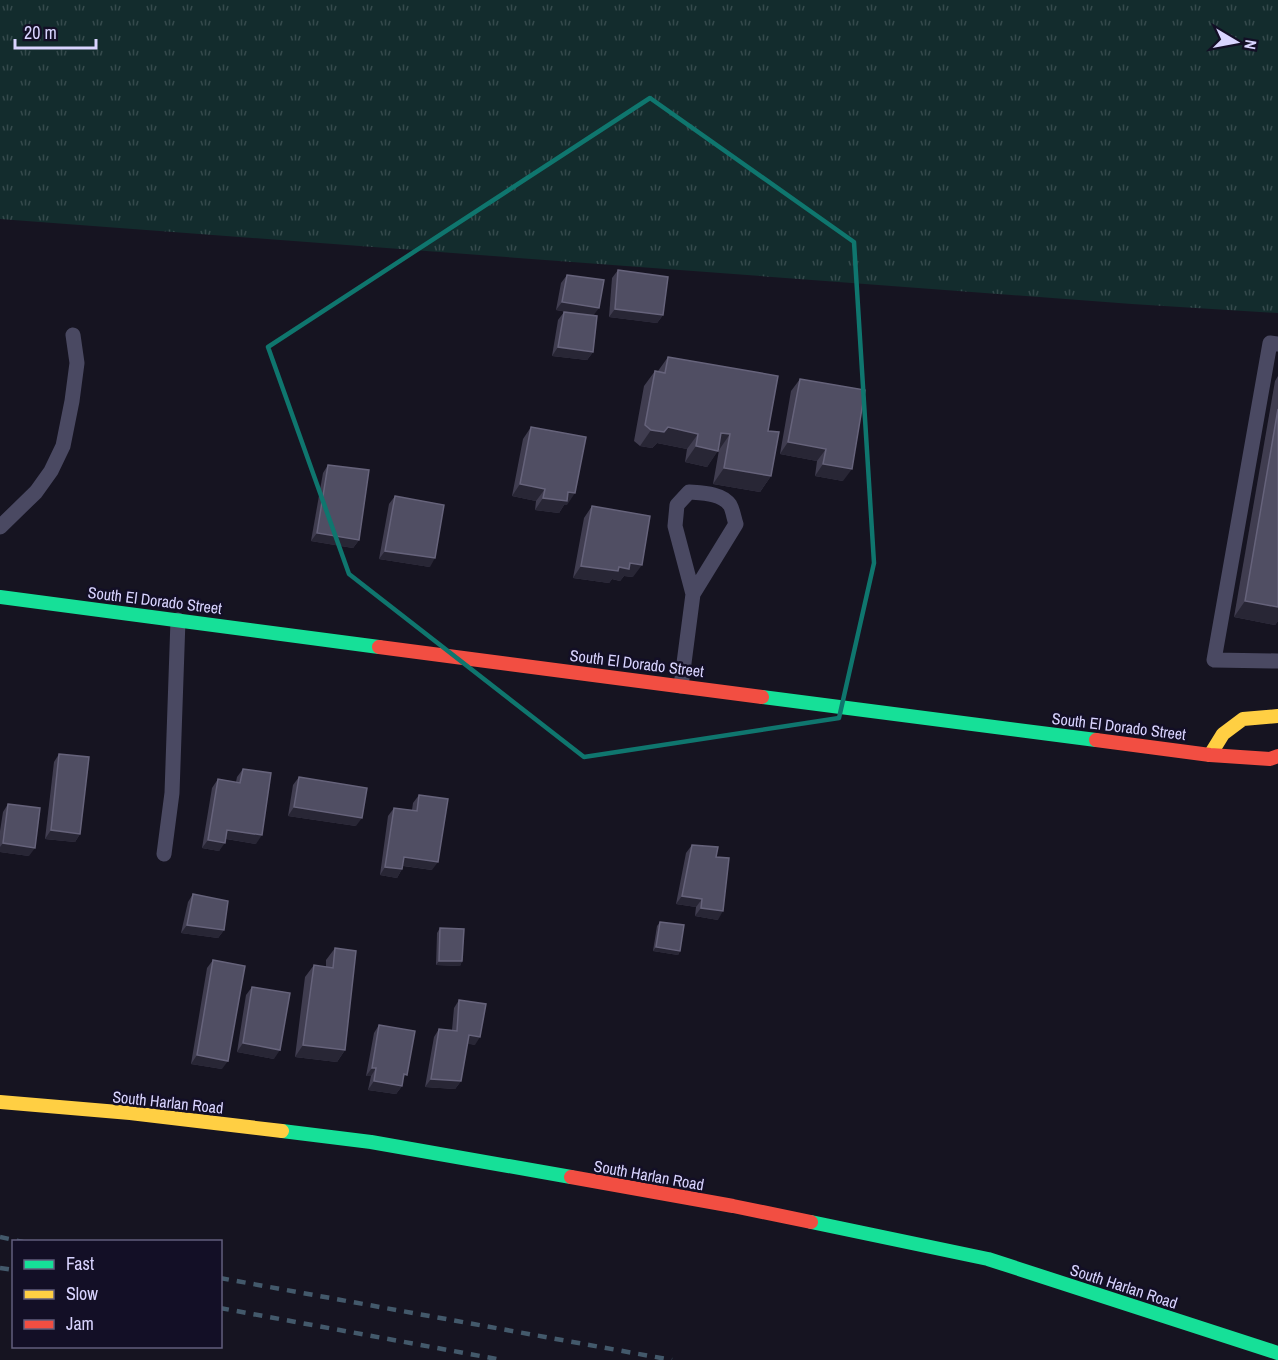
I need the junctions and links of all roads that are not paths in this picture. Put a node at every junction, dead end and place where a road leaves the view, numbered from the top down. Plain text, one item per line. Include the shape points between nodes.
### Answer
1 (73, 335) dead end
2 (1278, 344) edge
3 (0, 527) edge
4 (693, 594) junction
5 (0, 597) edge
6 (178, 620) junction
7 (1278, 661) edge
8 (681, 686) junction
9 (1278, 716) edge
10 (1210, 755) junction
11 (1276, 760) edge
12 (164, 854) dead end
13 (0, 1102) edge
14 (1278, 1353) edge

1 - 3 lane via 77,363 63,447 36,492
2 - 7 lane via 1270,343 1214,660
4 - 4 lane via 735,524 730,505 721,497 689,492 677,505 675,526
4 - 8 lane
5 - 6 main road, South El Dorado Street
6 - 8 main road, South El Dorado Street
6 - 12 lane via 172,793
8 - 10 main road, South El Dorado Street
9 - 10 main road via 1244,719 1223,734
10 - 11 main road, South El Dorado Street
13 - 14 main road, South Harlan Road via 371,1142 733,1206 988,1259

